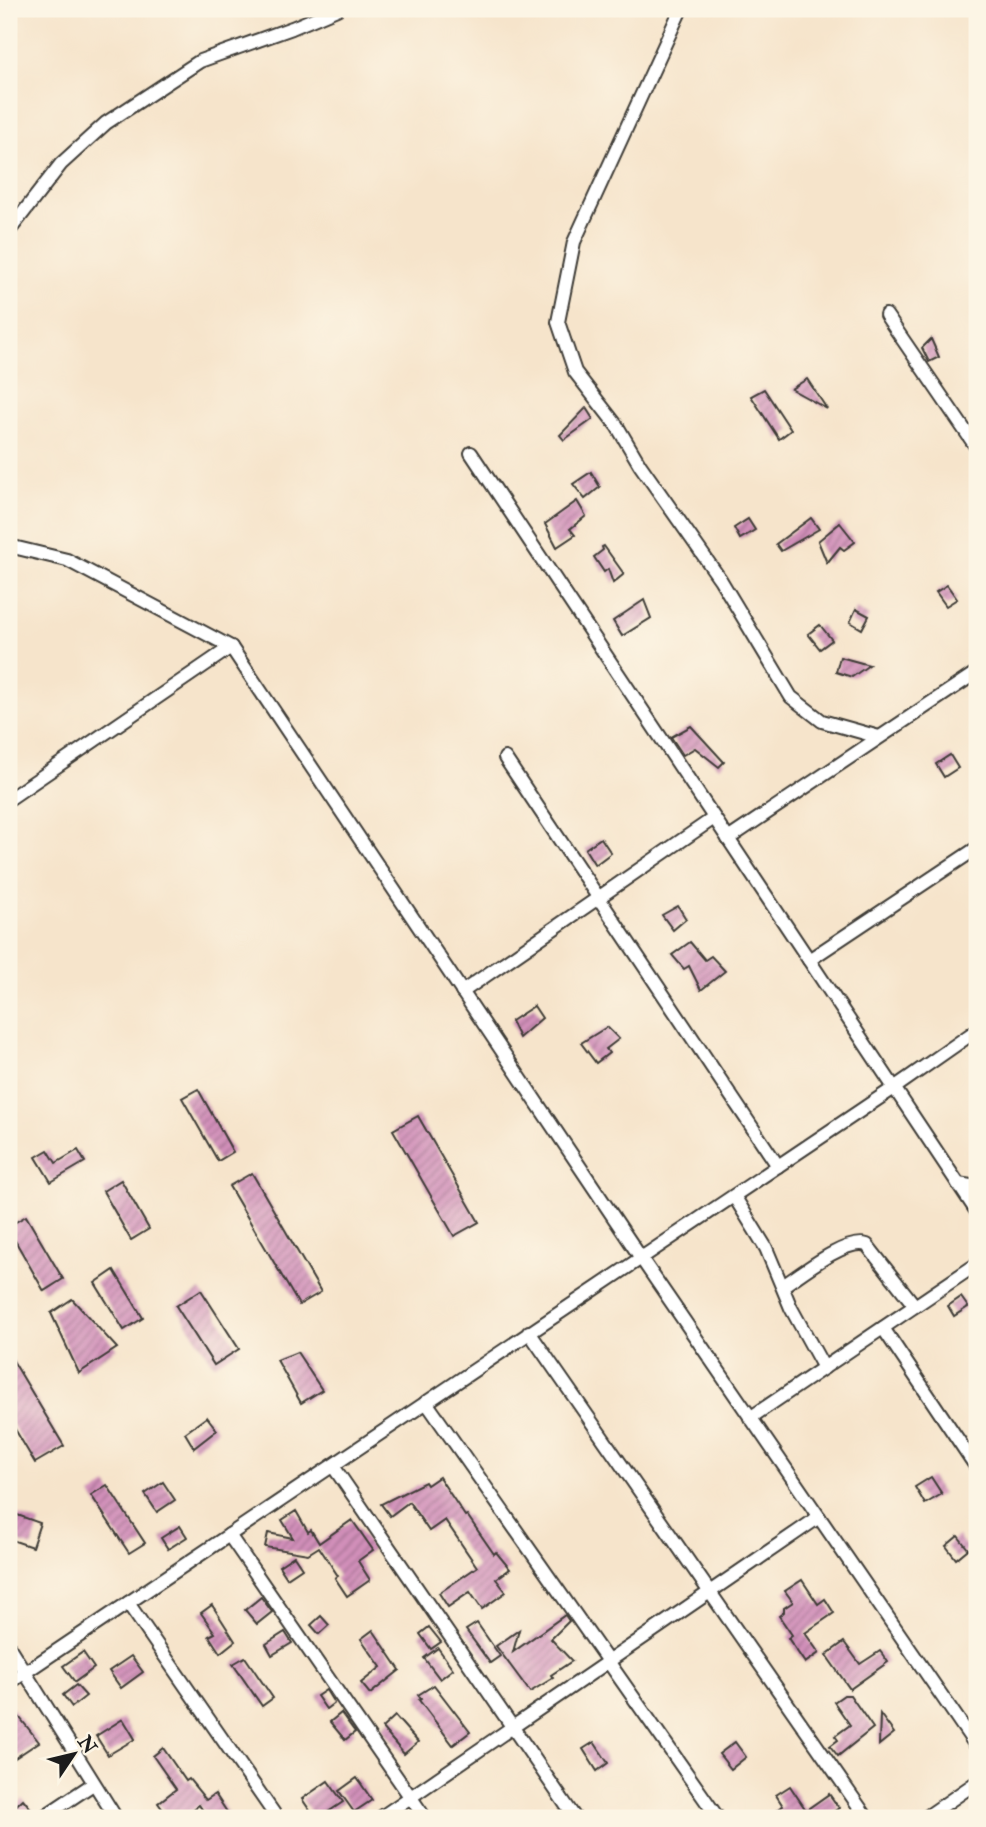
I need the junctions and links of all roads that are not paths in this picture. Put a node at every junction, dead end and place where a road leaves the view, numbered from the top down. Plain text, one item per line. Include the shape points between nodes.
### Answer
1 (337, 9) edge
2 (681, 9) edge
3 (9, 231) edge
4 (886, 314) dead end
5 (977, 448) edge
6 (471, 453) dead end
7 (9, 546) edge
8 (230, 647) junction
9 (977, 672) edge
10 (879, 737) junction
11 (505, 758) dead end
12 (9, 799) edge
13 (714, 818) junction
14 (728, 839) junction
15 (977, 848) edge
16 (598, 897) junction
17 (809, 960) junction
18 (462, 992) junction
19 (977, 1030) edge
20 (894, 1088) junction
21 (778, 1166) junction
22 (958, 1184) junction
23 (977, 1187) edge
24 (734, 1196) junction
25 (977, 1212) edge
26 (641, 1258) junction
27 (977, 1264) edge
28 (783, 1286) junction
29 (915, 1306) junction
30 (883, 1328) junction
31 (529, 1332) junction
32 (824, 1368) junction
33 (426, 1402) junction
34 (750, 1418) junction
35 (332, 1466) junction
36 (977, 1468) edge
37 (819, 1517) junction
38 (229, 1535) junction
39 (709, 1593) junction
40 (128, 1603) junction
41 (9, 1647) edge
42 (608, 1662) junction
43 (26, 1672) junction
44 (9, 1683) edge
45 (513, 1728) junction
46 (977, 1746) edge
47 (977, 1782) edge
48 (93, 1784) junction
49 (411, 1797) junction
50 (42, 1818) edge
51 (116, 1818) edge
52 (276, 1818) edge
53 (380, 1818) edge
54 (425, 1818) edge
55 (575, 1818) edge
56 (718, 1818) edge
57 (867, 1818) edge
58 (925, 1818) edge

1 - 3 street via 200,61 106,123 61,164
2 - 10 street via 574,242 558,322 575,372 720,579 791,697 822,721
4 - 5 street
6 - 13 street
7 - 8 street via 67,560
8 - 12 street
8 - 18 street
9 - 10 street
10 - 14 street
11 - 16 street
13 - 14 street
13 - 16 street
14 - 17 street
15 - 17 street
16 - 18 street
16 - 21 street
17 - 20 street
18 - 26 street
19 - 20 street
20 - 21 street
20 - 22 street
21 - 24 street
22 - 23 street
22 - 25 street
24 - 26 street
24 - 28 street
26 - 31 street
26 - 34 street
27 - 29 street
28 - 29 street via 858,1242 867,1245
28 - 32 street
29 - 30 street
30 - 32 street
30 - 36 street
31 - 33 street
31 - 39 street
32 - 34 street
33 - 35 street
33 - 42 street
34 - 37 street
35 - 38 street
35 - 45 street
37 - 39 street
37 - 46 street
38 - 40 street
38 - 49 street
39 - 42 street
39 - 57 street
40 - 43 street
40 - 52 street
41 - 43 street
42 - 45 street
42 - 56 street
43 - 44 street
43 - 48 street
45 - 49 street
45 - 55 street
47 - 58 street
48 - 50 street
48 - 51 street
49 - 53 street
49 - 54 street

